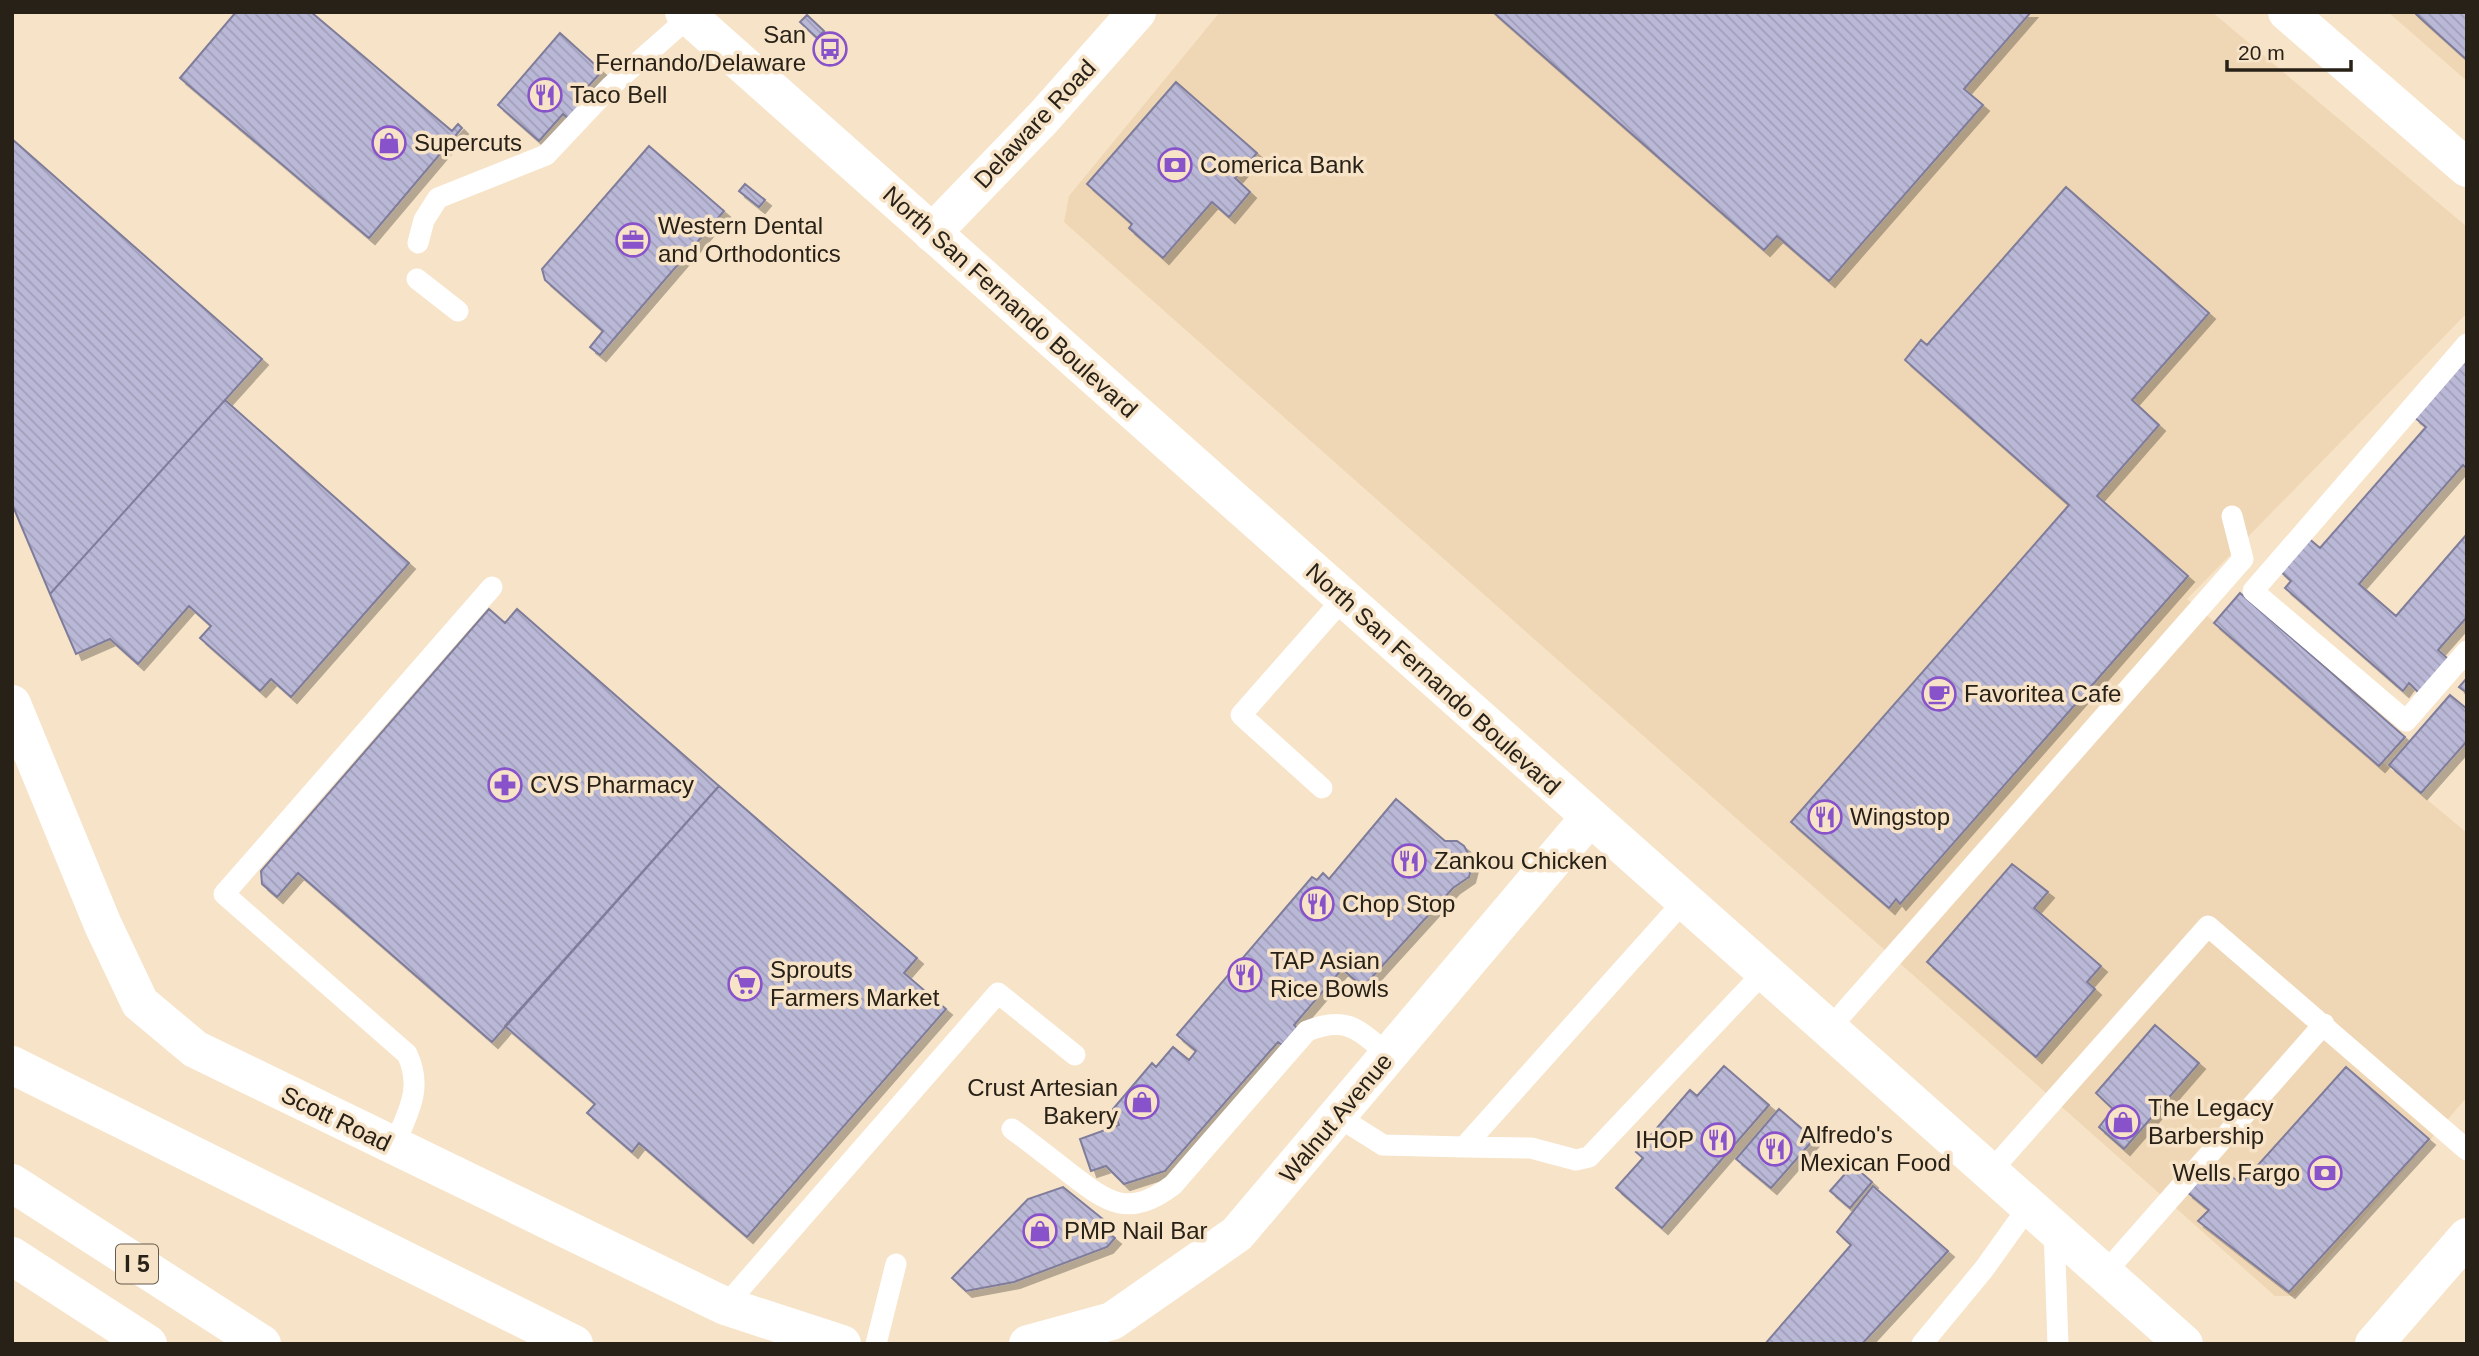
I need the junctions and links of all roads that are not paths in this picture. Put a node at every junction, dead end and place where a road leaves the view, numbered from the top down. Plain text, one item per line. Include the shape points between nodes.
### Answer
1 (1137, 12) edge
2 (2287, 12) edge
3 (687, 15) edge
4 (2467, 168) edge
5 (932, 233) junction
6 (418, 243) dead end
7 (417, 279) dead end
8 (458, 312) dead end
9 (2467, 344) edge
10 (2232, 516) dead end
11 (492, 587) dead end
12 (1343, 598) junction
13 (2467, 651) edge
14 (12, 704) edge
15 (1322, 788) dead end
16 (1589, 818) junction
17 (1684, 901) junction
18 (1764, 972) junction
19 (2324, 1024) junction
20 (1829, 1029) junction
21 (1075, 1055) dead end
22 (1389, 1055) junction
23 (12, 1065) edge
24 (1337, 1116) junction
25 (1012, 1129) dead end
26 (1464, 1147) junction
27 (393, 1148) junction
28 (2467, 1150) edge
29 (1991, 1171) junction
30 (12, 1183) edge
31 (2041, 1217) junction
32 (2467, 1237) edge
33 (12, 1256) edge
34 (896, 1264) dead end
35 (2104, 1274) junction
36 (725, 1306) junction
37 (148, 1344) edge
38 (262, 1344) edge
39 (574, 1344) edge
40 (842, 1344) edge
41 (876, 1344) edge
42 (1027, 1344) edge
43 (1922, 1344) edge
44 (2058, 1344) edge
45 (2184, 1344) edge
46 (2374, 1344) edge

1 - 5 main road, Delaware Road
2 - 4 main road
3 - 5 main road, North San Fernando Boulevard
3 - 6 lane via 546,155 438,198 424,220
5 - 12 main road, North San Fernando Boulevard
7 - 8 lane
9 - 13 lane via 2253,591 2406,721
10 - 20 lane via 2243,559
11 - 27 lane via 224,894 407,1054 415,1071 416,1089
12 - 15 lane via 1241,715
12 - 16 main road, North San Fernando Boulevard
14 - 27 main road, Scott Road via 103,925 141,1003 195,1049
16 - 17 main road, North San Fernando Boulevard
16 - 22 main road, Walnut Avenue
17 - 18 main road, North San Fernando Boulevard
17 - 26 lane
18 - 20 main road, North San Fernando Boulevard
18 - 26 lane via 1589,1157 1576,1160 1531,1148
19 - 28 lane
19 - 29 lane via 2208,926
19 - 35 lane
20 - 29 main road, North San Fernando Boulevard
21 - 36 lane via 998,993
22 - 24 main road, Walnut Avenue
22 - 25 lane via 1355,1027 1329,1022 1307,1031 1173,1185 1156,1198 1128,1205 1104,1200
23 - 39 main road
24 - 26 lane via 1383,1144
24 - 42 main road, Walnut Avenue via 1237,1234 1112,1321
27 - 36 main road, Scott Road
29 - 31 main road, North San Fernando Boulevard
30 - 38 main road, I 5
31 - 35 main road, North San Fernando Boulevard
31 - 43 lane via 1984,1269
31 - 44 lane
32 - 46 main road
33 - 37 main road
34 - 41 lane
35 - 45 main road, North San Fernando Boulevard
36 - 40 main road, Scott Road

